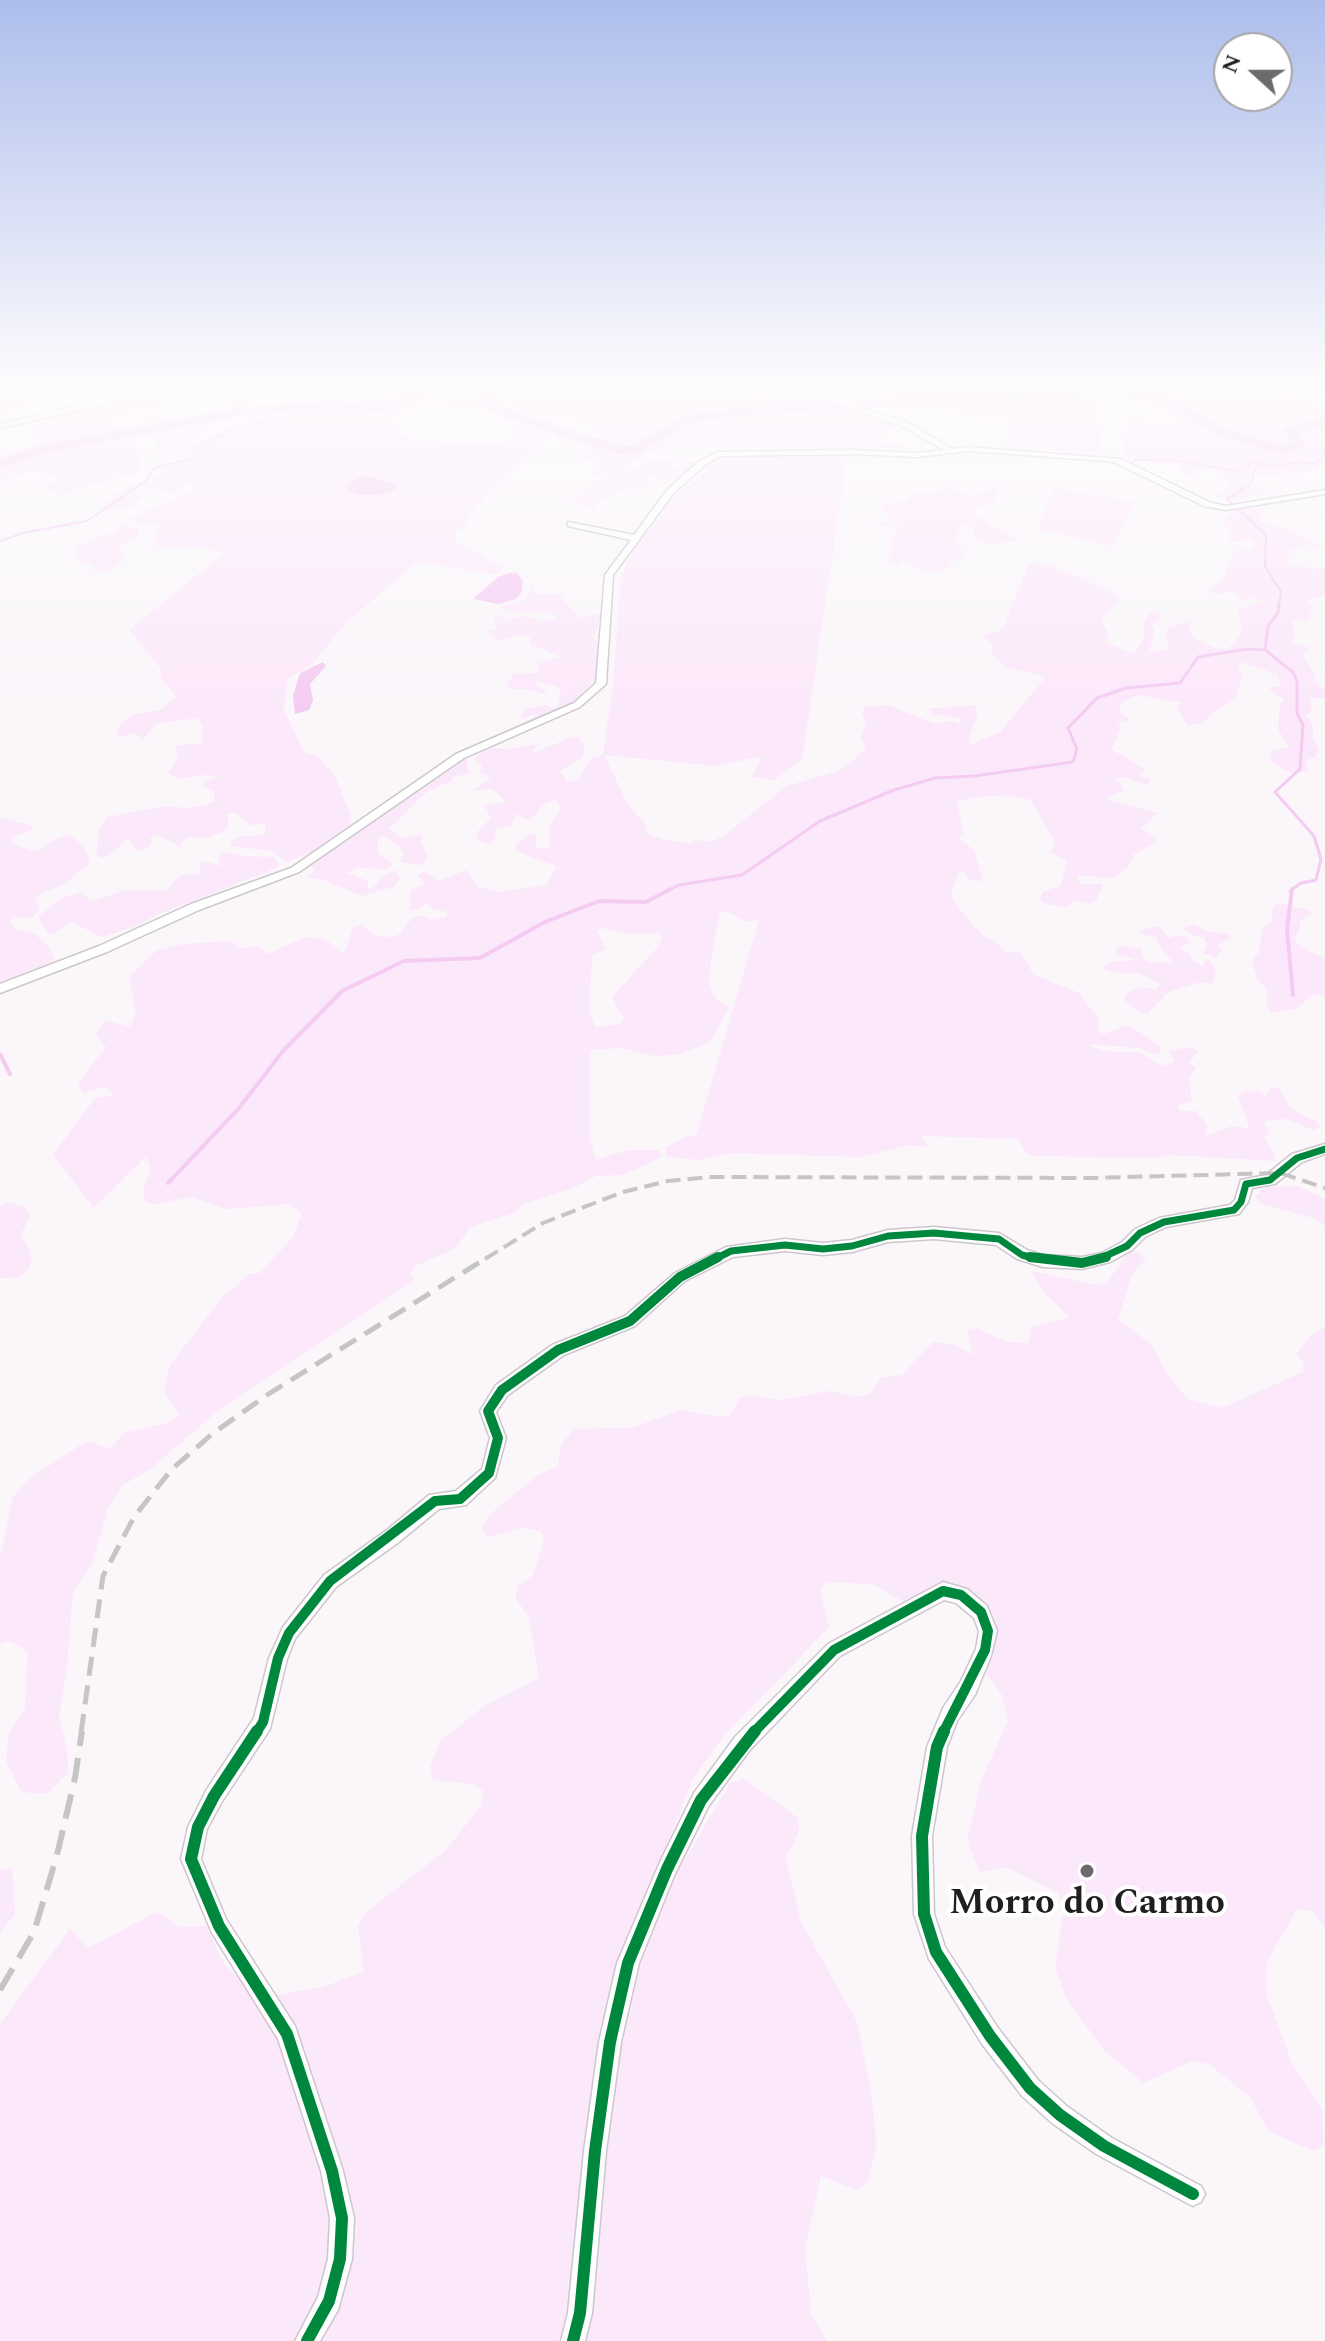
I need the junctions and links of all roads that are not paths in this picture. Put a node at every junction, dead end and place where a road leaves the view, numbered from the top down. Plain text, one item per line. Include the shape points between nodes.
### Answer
1 (671, 491) edge
2 (1178, 491) edge
3 (1325, 492) edge
4 (571, 524) dead end
5 (634, 538) junction
6 (0, 989) edge
7 (1325, 1149) edge
8 (1193, 2194) dead end
9 (307, 2341) edge
10 (573, 2341) edge

1 - 5 street
2 - 3 street via 1226,508
4 - 5 street
5 - 6 street via 609,575 601,684 577,705 460,756 295,870
7 - 9 street via 1297,1158 1270,1180 1246,1184 1234,1210 1164,1222 1105,1258 1082,1263 1022,1255 999,1239 934,1233 823,1249 785,1245 731,1251 680,1277 630,1321 558,1350 502,1390 488,1411 498,1438 489,1473 460,1499 435,1501 330,1581 289,1633 263,1722 214,1796 198,1827 191,1859 219,1926 287,2034 332,2171 342,2218 340,2259 329,2301
8 - 10 street via 1104,2146 1030,2088 936,1952 924,1914 925,1821 937,1747 985,1650 988,1631 981,1612 961,1595 943,1591 834,1650 742,1744 694,1814 628,1963 610,2042

